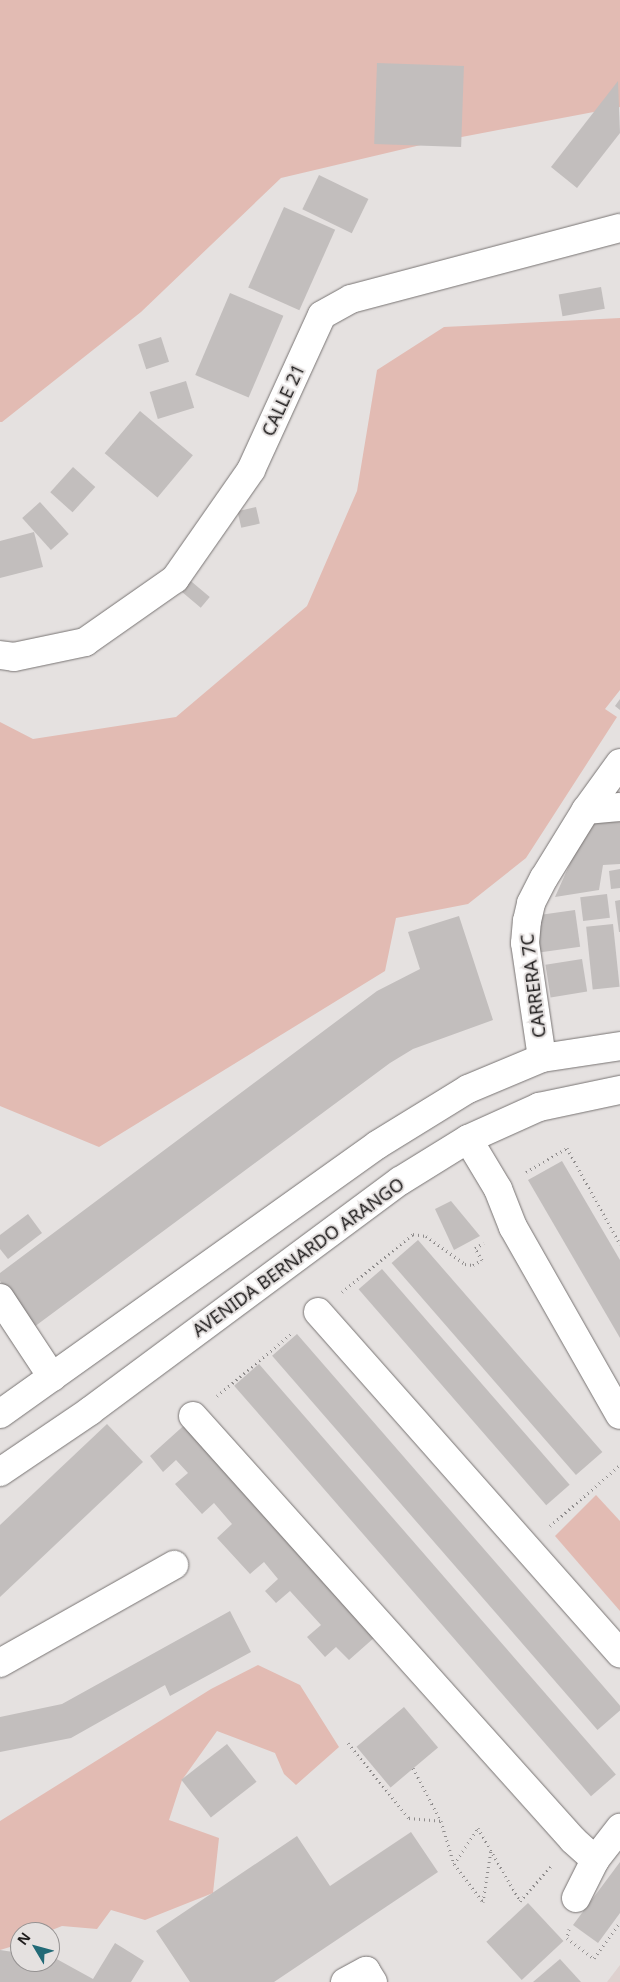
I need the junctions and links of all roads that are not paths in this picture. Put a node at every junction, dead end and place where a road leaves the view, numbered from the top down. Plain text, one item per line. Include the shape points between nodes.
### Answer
1 (620, 228) edge
2 (0, 654) edge
3 (620, 763) edge
4 (620, 807) edge
5 (586, 810) junction
6 (620, 1046) edge
7 (542, 1058) junction
8 (620, 1090) edge
9 (468, 1139) junction
10 (0, 1298) edge
11 (318, 1312) dead end
12 (52, 1377) junction
13 (0, 1414) edge
14 (193, 1416) dead end
15 (620, 1416) edge
16 (0, 1472) edge
17 (174, 1565) dead end
18 (620, 1653) edge
19 (0, 1663) edge
20 (620, 1828) edge
21 (595, 1860) junction
22 (576, 1898) dead end

1 - 2 main road, CALLE 21 via 351,299 322,314 251,470 175,579 85,642 14,657
3 - 5 main road, CARRERA 7C
4 - 5 main road
5 - 7 main road, CARRERA 7C via 544,878 531,904 527,922 525,943
6 - 7 main road
7 - 12 main road via 468,1089 377,1145
8 - 9 main road, AVENIDA BERNARDO ARANGO via 539,1107
9 - 15 main road via 498,1189 513,1227
9 - 16 main road, AVENIDA BERNARDO ARANGO via 400,1181 90,1411
10 - 12 main road
11 - 18 main road
12 - 13 main road
14 - 21 main road via 573,1840
17 - 19 main road
20 - 21 main road
21 - 22 main road

